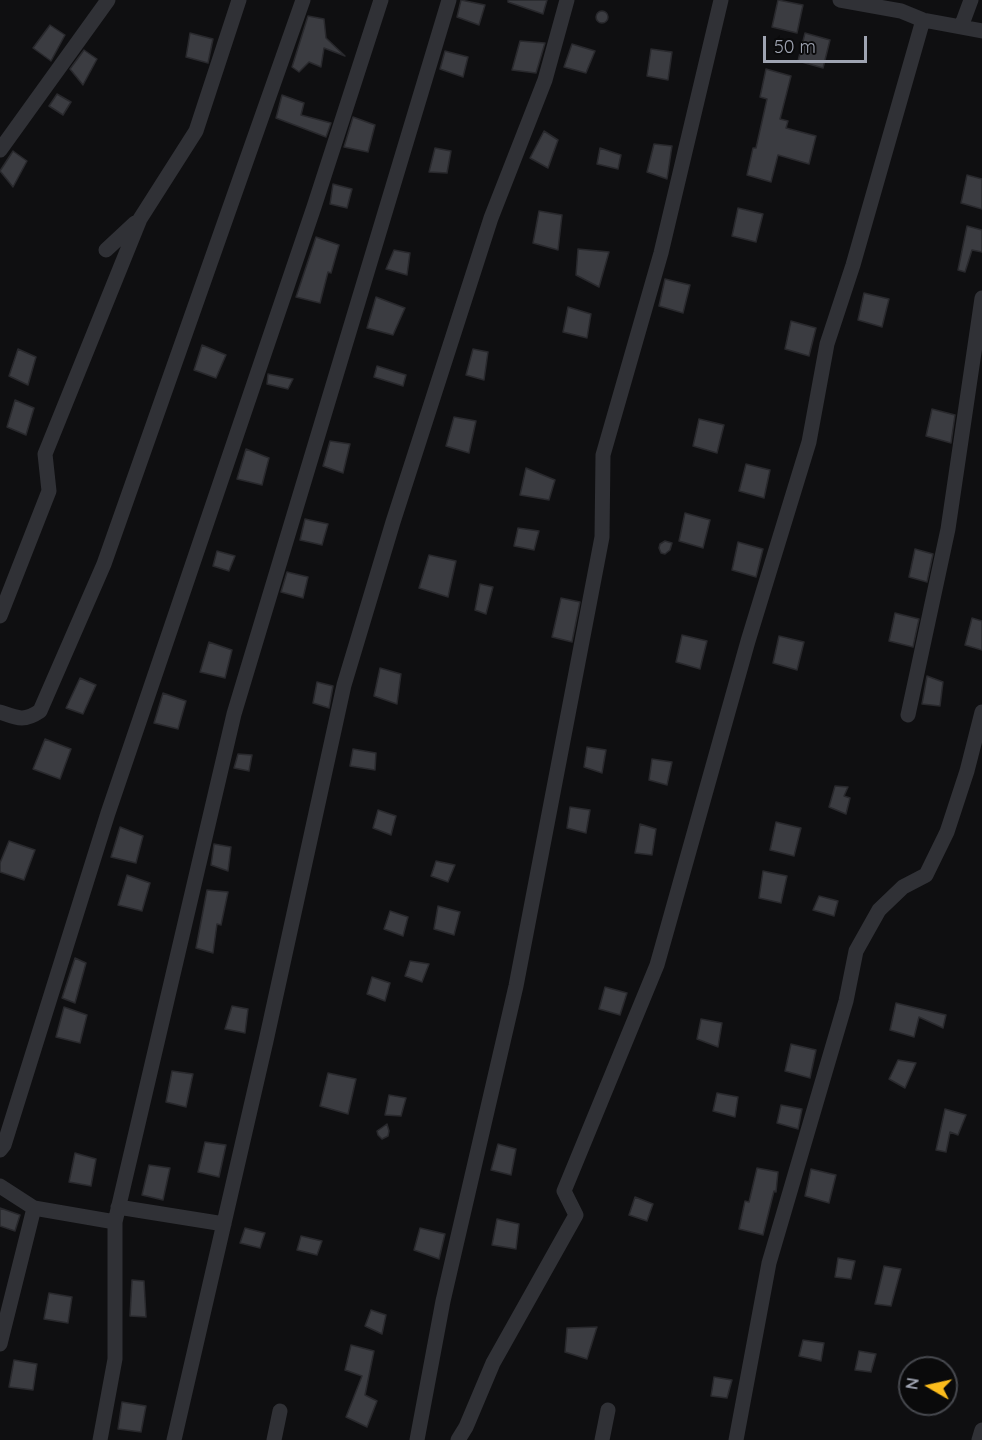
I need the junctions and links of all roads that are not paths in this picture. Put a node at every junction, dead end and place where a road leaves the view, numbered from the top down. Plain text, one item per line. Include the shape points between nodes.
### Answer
1 (108, 0) edge
2 (239, 0) edge
3 (303, 0) edge
4 (381, 0) edge
5 (449, 0) edge
6 (567, 0) edge
7 (720, 0) edge
8 (840, 0) edge
9 (971, 0) edge
10 (903, 6) edge
11 (923, 20) junction
12 (961, 27) junction
13 (982, 31) edge
14 (0, 150) edge
15 (140, 219) junction
16 (106, 250) dead end
17 (982, 298) edge
18 (0, 616) edge
19 (0, 712) edge
20 (982, 712) edge
21 (908, 715) dead end
22 (0, 1150) edge
23 (0, 1186) edge
24 (34, 1208) junction
25 (116, 1214) junction
26 (224, 1224) junction
27 (0, 1344) edge
28 (608, 1410) dead end
29 (280, 1411) dead end
30 (982, 1430) edge
31 (100, 1440) edge
32 (174, 1440) edge
33 (274, 1440) edge
34 (417, 1440) edge
35 (458, 1440) edge
36 (602, 1440) edge
37 (736, 1440) edge
38 (979, 1440) edge

1 - 14 street
2 - 15 street via 196,131
3 - 19 street via 104,564 40,711 30,718
4 - 22 street via 108,813
5 - 25 street via 234,714
6 - 26 street via 545,80 484,241 344,685
7 - 34 street via 661,253 603,455 602,537 516,986 443,1301
8 - 10 street
9 - 12 street
10 - 11 street
11 - 12 street
11 - 35 street via 827,344 809,442 748,641 669,926 657,965 564,1191 576,1215 493,1363
12 - 13 street
15 - 16 street
15 - 18 street via 45,454 49,491
17 - 21 street via 948,529
20 - 37 street via 947,832 927,875 903,887 879,910 856,951 846,1001 769,1263
23 - 24 street
24 - 25 street
24 - 27 street
25 - 26 street
25 - 31 street via 115,1359
26 - 32 street
28 - 36 street
29 - 33 street
30 - 38 street

